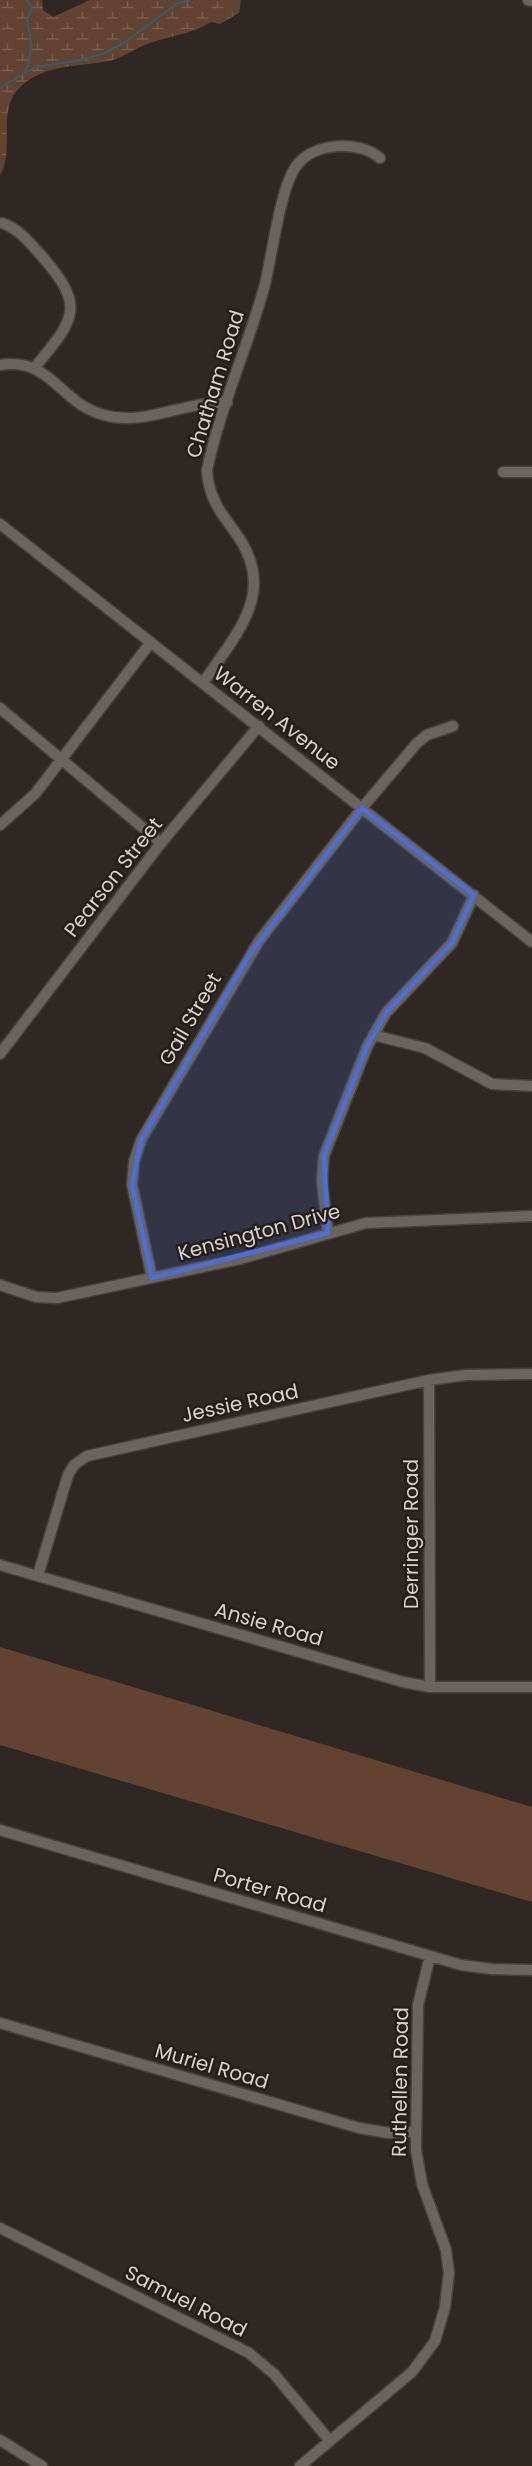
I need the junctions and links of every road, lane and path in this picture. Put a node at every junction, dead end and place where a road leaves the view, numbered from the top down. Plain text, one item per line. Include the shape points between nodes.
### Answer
1 (528, 0) edge
2 (532, 1) edge
3 (380, 158) dead end
4 (2, 223) dead end
5 (0, 365) edge
6 (35, 367) junction
7 (227, 403) junction
8 (503, 472) dead end
9 (532, 472) edge
10 (0, 524) edge
11 (151, 642) junction
12 (203, 683) junction
13 (0, 708) edge
14 (259, 726) junction
15 (453, 726) dead end
16 (60, 760) junction
17 (362, 808) junction
18 (0, 825) edge
19 (161, 843) junction
20 (474, 895) junction
21 (532, 942) edge
22 (373, 1035) junction
23 (0, 1054) edge
24 (532, 1086) edge
25 (532, 1215) edge
26 (328, 1233) junction
27 (152, 1278) junction
28 (0, 1285) edge
29 (532, 1374) edge
30 (429, 1380) junction
31 (0, 1565) edge
32 (38, 1575) junction
33 (430, 1687) junction
34 (532, 1687) edge
35 (0, 1830) edge
36 (430, 1956) junction
37 (532, 1970) edge
38 (0, 2023) edge
39 (415, 2132) junction
40 (0, 2228) edge
41 (0, 2440) edge
42 (330, 2441) junction
43 (42, 2466) edge
44 (300, 2466) edge

1 - 2 street
3 - 7 street, Chatham Road via 359,148 321,149 305,156 292,172 264,287
4 - 6 street via 18,230 70,295 65,329
5 - 6 street
6 - 7 street via 79,403 105,416 144,417 201,403
7 - 12 street, Chatham Road via 210,457 207,481 217,507 250,558 255,594 246,619
8 - 9 street
10 - 11 street, Warren Avenue
11 - 12 street, Warren Avenue
11 - 16 street
12 - 14 street, Warren Avenue
13 - 16 street
14 - 17 street, Warren Avenue
14 - 19 street, Pearson Street
15 - 17 street, Gail Street via 422,739
16 - 18 street via 23,806
16 - 19 street
17 - 20 street, Warren Avenue
17 - 27 street, Gail Street via 251,952 138,1147 133,1192
19 - 23 street, Pearson Street
20 - 21 street, Warren Avenue
20 - 22 street via 447,950 391,1008
22 - 24 street via 425,1048 492,1084
22 - 26 street via 324,1156 322,1181
25 - 26 street, Kensington Drive via 391,1220
26 - 27 street, Kensington Drive via 240,1259
27 - 28 street, Kensington Drive via 57,1298 36,1297
29 - 30 street, Jessie Road
30 - 32 street, Jessie Road via 84,1457 68,1475
30 - 33 street, Derringer Road
31 - 32 street, Ansie Road
32 - 33 street, Ansie Road
33 - 34 street, Ansie Road
35 - 36 street, Porter Road
36 - 37 street, Porter Road via 479,1969
36 - 39 street, Ruthellen Road via 418,2005
38 - 39 street, Muriel Road via 359,2128
39 - 42 street, Ruthellen Road via 419,2173 446,2250 448,2286 441,2321 429,2352 412,2372
40 - 42 street, Samuel Road via 249,2353 274,2374
41 - 43 street
42 - 44 street, Ruthellen Road

